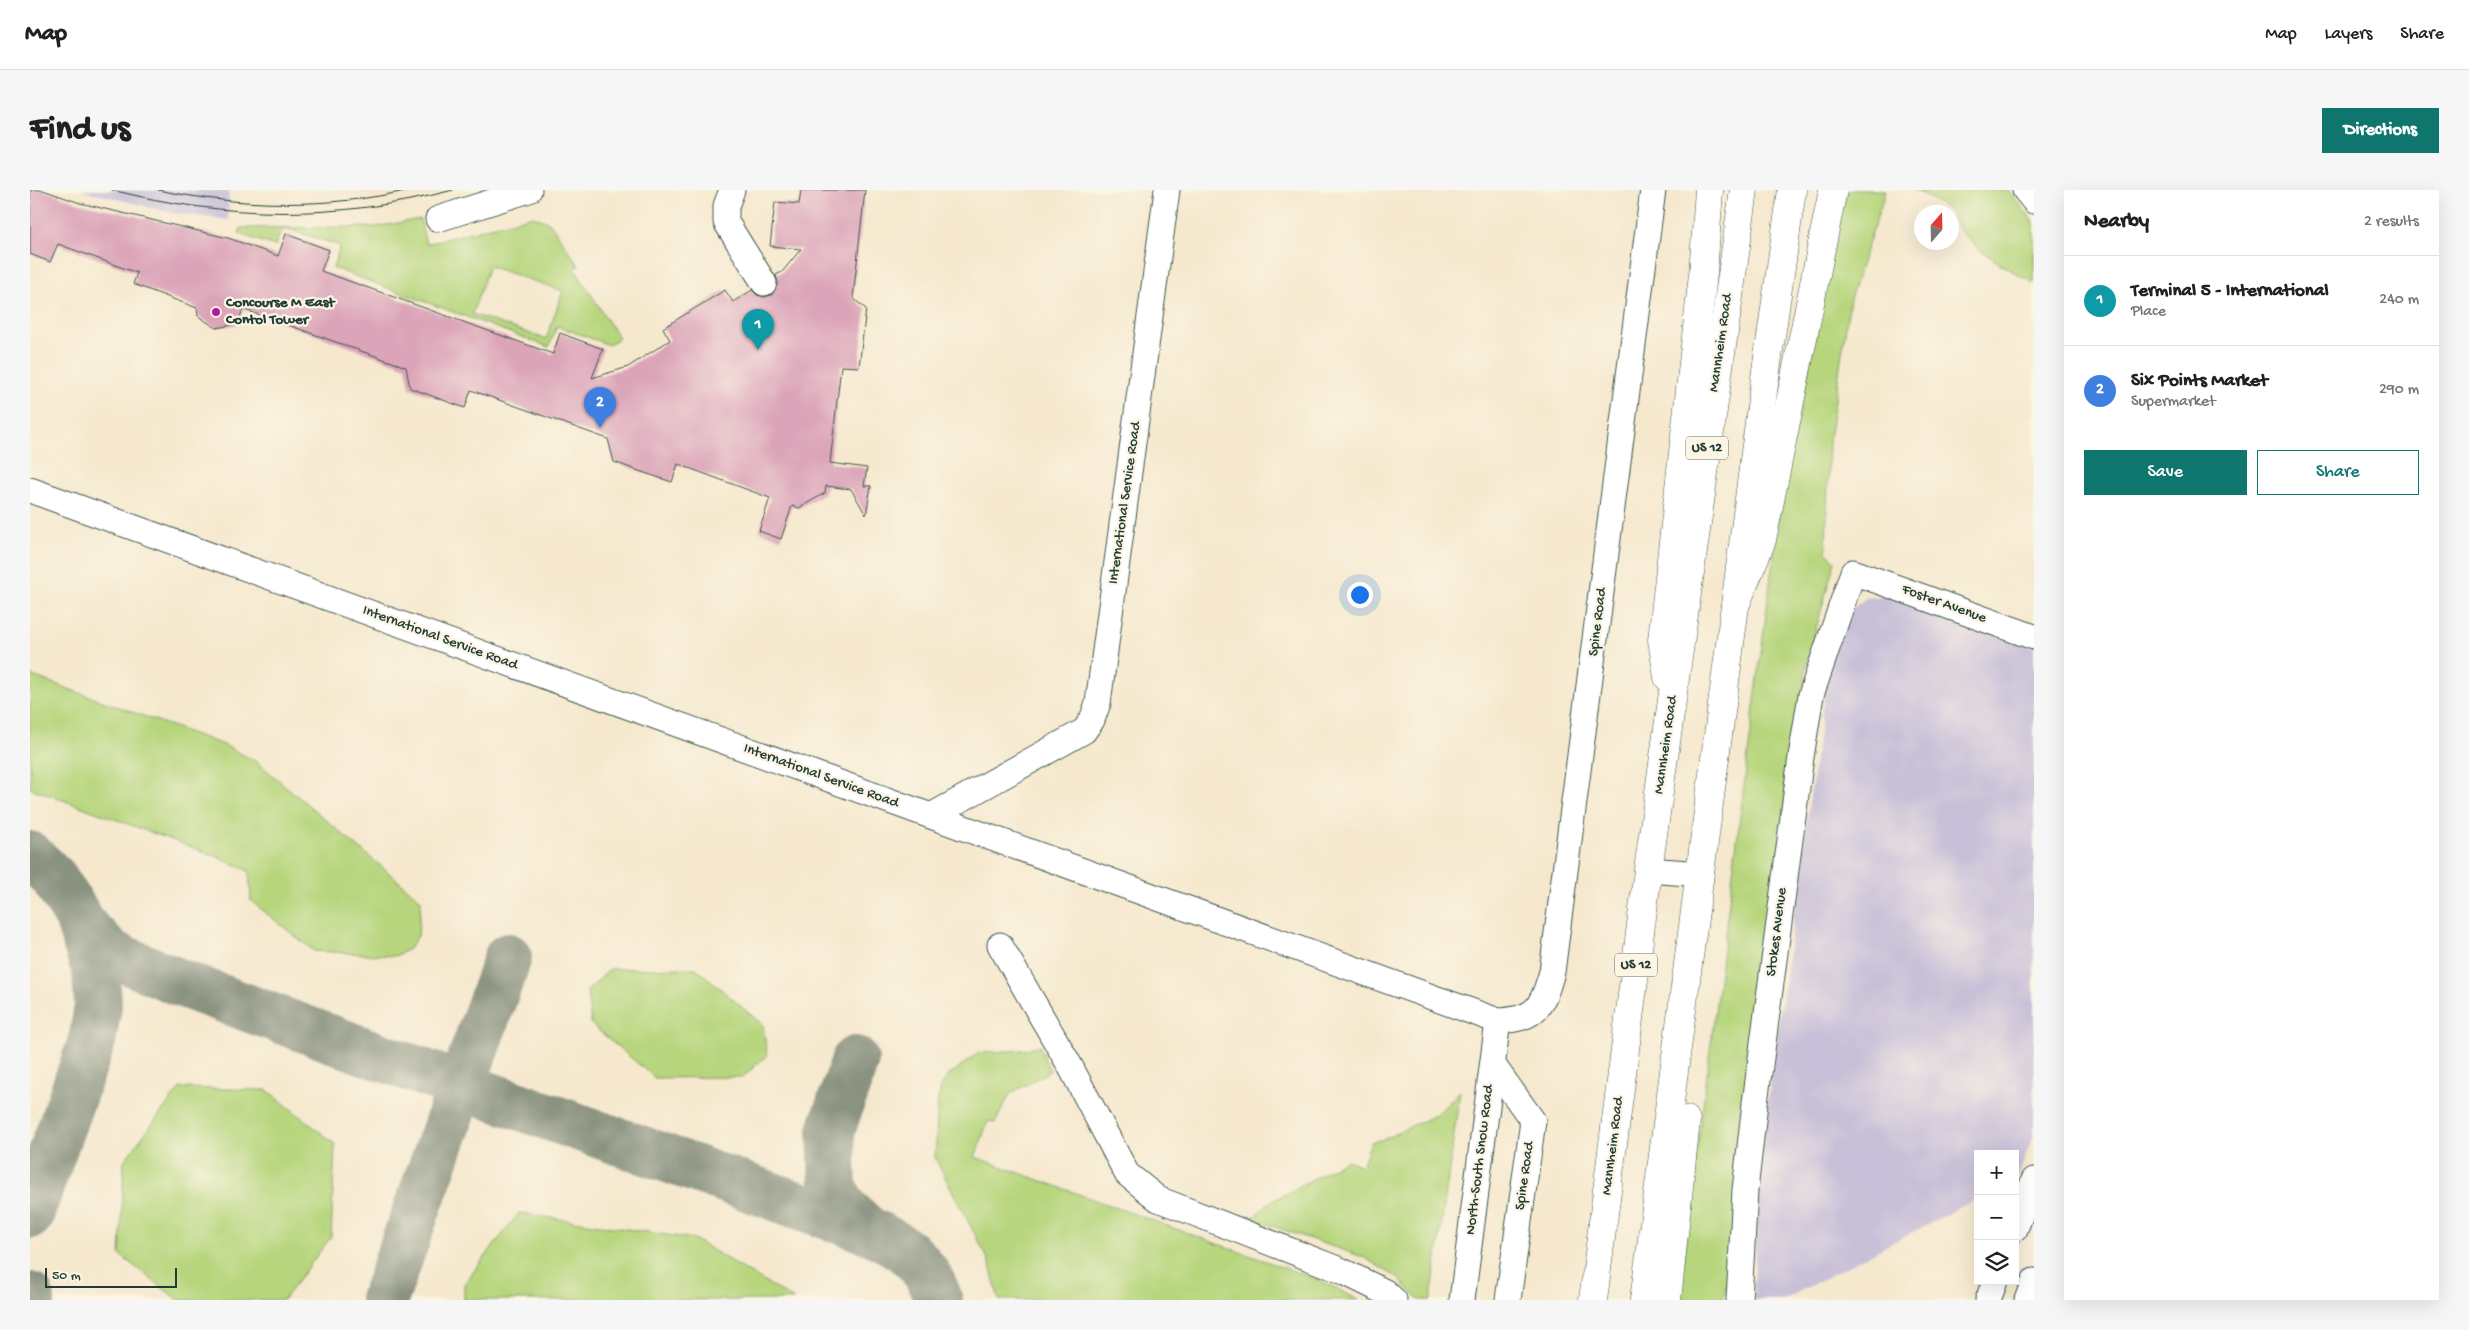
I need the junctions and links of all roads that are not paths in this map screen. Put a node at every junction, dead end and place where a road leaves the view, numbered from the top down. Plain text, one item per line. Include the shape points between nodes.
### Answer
1 (529, 190) edge
2 (732, 190) edge
3 (1167, 190) edge
4 (1653, 190) edge
5 (1708, 190) edge
6 (1744, 190) edge
7 (1792, 190) edge
8 (1833, 190) edge
9 (2025, 190) edge
10 (2034, 201) edge
11 (438, 218) dead end
12 (764, 283) dead end
13 (30, 490) edge
14 (1853, 572) joint
15 (1734, 606) junction
16 (2034, 637) edge
17 (1672, 706) junction
18 (931, 816) junction
19 (1648, 870) junction
20 (1701, 874) junction
21 (1000, 944) dead end
22 (1683, 1000) junction
23 (1498, 1020) junction
24 (1493, 1065) junction
25 (2034, 1180) edge
26 (2019, 1219) edge
27 (1603, 1224) junction
28 (2034, 1281) edge
29 (1994, 1285) edge
30 (1394, 1300) edge
31 (1462, 1300) edge
32 (1508, 1300) edge
33 (1577, 1300) edge
34 (1593, 1300) edge
35 (1644, 1300) edge
36 (1667, 1300) edge
37 (1739, 1300) edge
38 (1988, 1300) edge
39 (2027, 1300) edge

1 - 11 street
2 - 12 street via 726,206 726,222
3 - 18 street, International Service Road via 1098,703 1092,720 1084,731
4 - 23 street, Spine Road via 1552,972 1545,998 1534,1011 1520,1020
5 - 17 main road via 1703,274 1662,640
6 - 17 main road, Mannheim Road / US 12
7 - 15 main road
8 - 15 main road via 1762,540
9 - 10 street
13 - 18 street, International Service Road
14 - 16 street, Foster Avenue
14 - 37 street, Stokes Avenue via 1811,695 1801,757 1745,1190
15 - 20 main road
17 - 19 main road, Mannheim Road / US 12
18 - 23 street
19 - 20 street
19 - 27 main road, Mannheim Road / US 12
20 - 22 main road
21 - 30 street via 1070,1064 1128,1174 1158,1199 1340,1270 1385,1292
22 - 35 main road
22 - 36 main road via 1692,1065
23 - 24 street, North-South Snow Road
24 - 31 street, North-South Snow Road
24 - 32 street, Spine Road via 1533,1121
25 - 26 street
27 - 33 main road
27 - 34 main road, Mannheim Road / US 12
28 - 39 street
29 - 38 street

